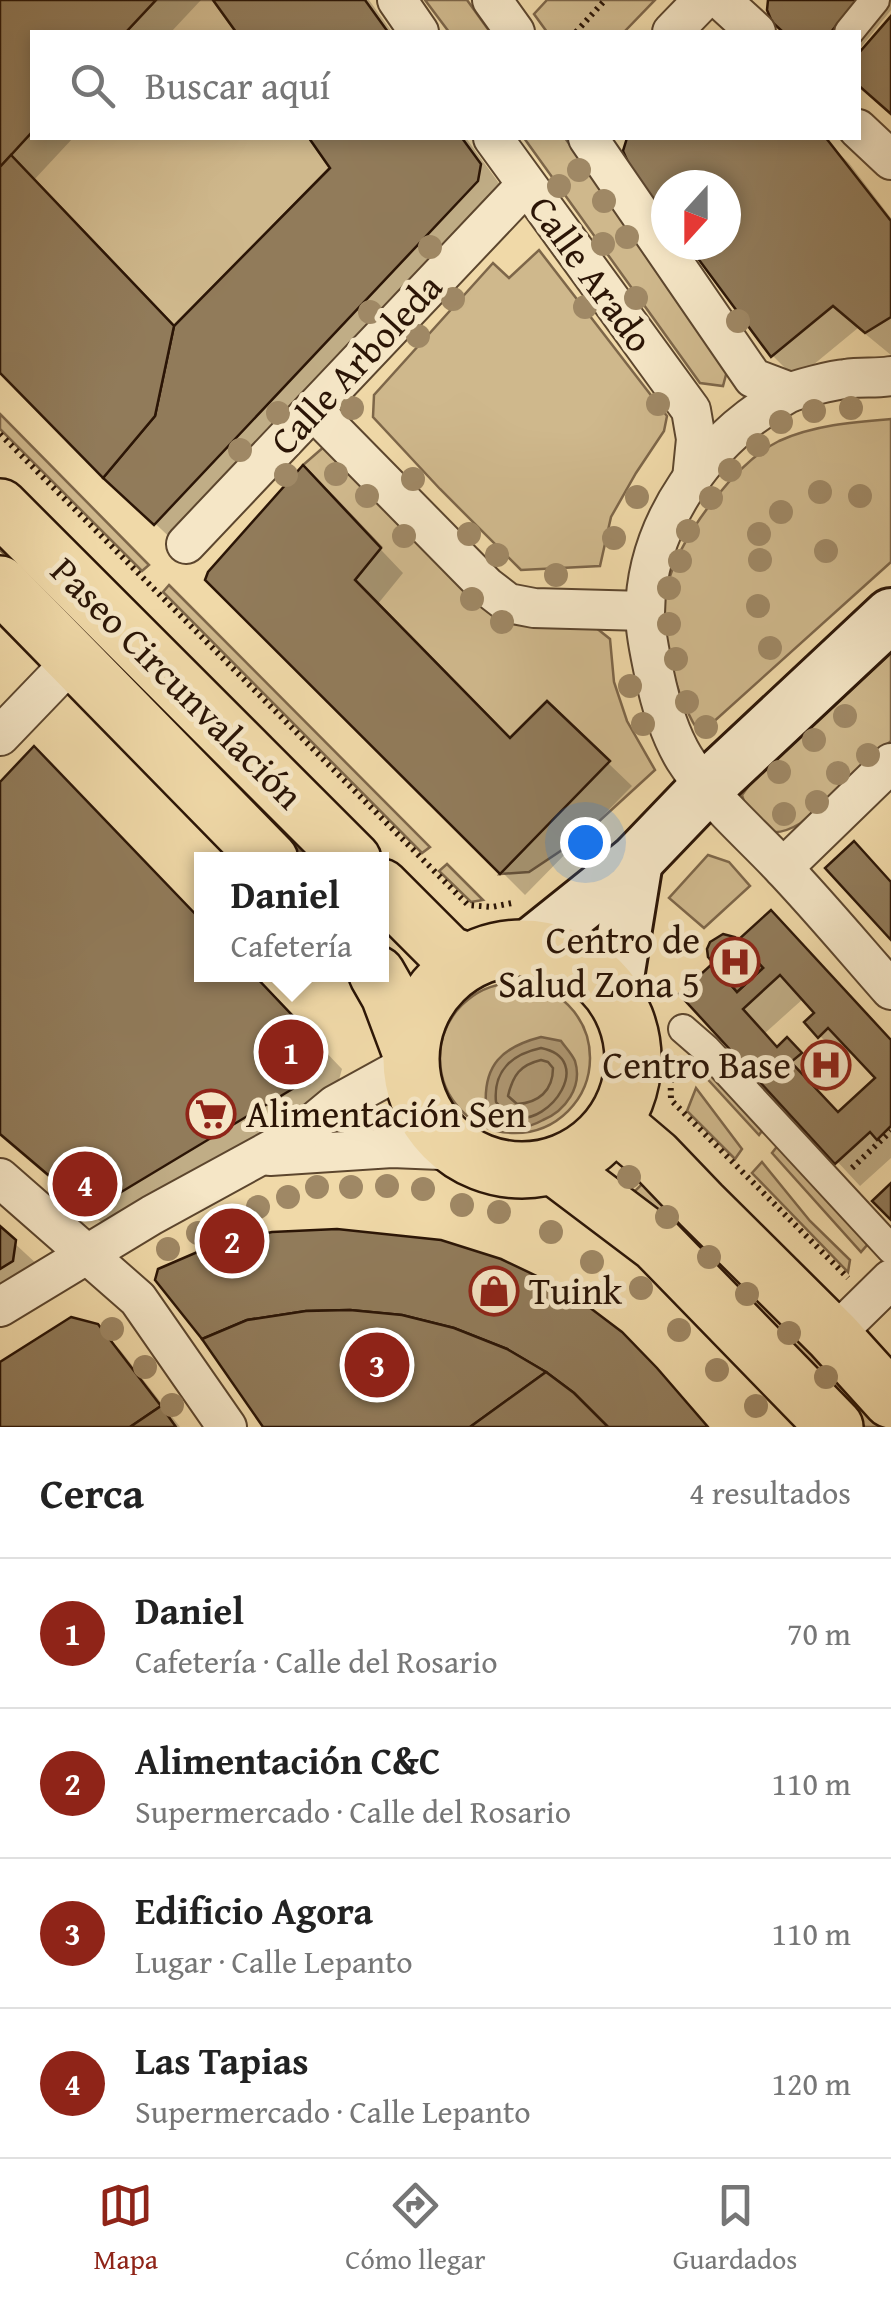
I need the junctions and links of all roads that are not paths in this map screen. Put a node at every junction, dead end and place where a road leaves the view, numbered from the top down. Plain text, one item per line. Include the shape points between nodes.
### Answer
1 (397, 0) edge
2 (492, 0) edge
3 (703, 0) edge
4 (721, 0) edge
5 (875, 0) edge
6 (418, 30) edge
7 (514, 30) edge
8 (674, 30) edge
9 (754, 30) edge
10 (850, 30) edge
11 (861, 132) edge
12 (493, 140) edge
13 (589, 140) edge
14 (891, 160) edge
15 (526, 185) junction
16 (891, 376) edge
17 (790, 392) junction
18 (313, 410) junction
19 (691, 410) junction
20 (692, 479) junction
21 (0, 508) edge
22 (186, 544) dead end
23 (0, 584) edge
24 (645, 611) junction
25 (891, 615) edge
26 (74, 659) junction
27 (0, 736) edge
28 (891, 764) edge
29 (705, 789) junction
30 (262, 852) edge
31 (345, 852) edge
32 (636, 861) junction
33 (783, 868) junction
34 (389, 895) edge
35 (525, 922) junction
36 (468, 961) junction
37 (382, 982) edge
38 (891, 990) edge
39 (614, 996) junction
40 (676, 1039) road end
41 (410, 1055) junction
42 (615, 1122) junction
43 (465, 1151) junction
44 (262, 1157) junction
45 (555, 1167) junction
46 (0, 1178) edge
47 (891, 1250) edge
48 (88, 1254) junction
49 (865, 1305) edge
50 (0, 1307) edge
51 (891, 1400) edge
52 (833, 1426) edge
53 (227, 1427) edge

1 - 6 street
2 - 7 street
3 - 8 street
4 - 9 street
5 - 10 street
11 - 14 street
12 - 15 street, Calle Arado
13 - 17 street, Calle Arado via 753,378
15 - 18 street, Calle Arboleda
15 - 19 street, Calle Arado
16 - 17 street via 846,378
17 - 19 street via 725,414
17 - 20 street via 738,428
18 - 22 street, Calle Arboleda
18 - 24 street via 508,603
19 - 20 street
20 - 24 street via 666,521
21 - 31 main road, Paseo Circunvalación
23 - 26 main road, Paseo Circunvalación
24 - 29 street via 670,728
25 - 29 main road
26 - 27 street
26 - 30 main road, Paseo Circunvalación
28 - 33 street
29 - 32 main road
29 - 33 street
32 - 35 main road
32 - 39 main road
33 - 38 street
34 - 36 main road via 448,954
35 - 36 main road via 501,950
35 - 39 main road
36 - 41 main road via 426,1000
37 - 41 main road
39 - 42 main road via 633,1048 630,1087
40 - 47 street via 706,1048
41 - 43 main road via 414,1090 430,1122
41 - 44 street
42 - 45 main road via 590,1149
42 - 49 main road via 700,1205
43 - 44 street
43 - 45 main road via 483,1164 522,1171
44 - 48 street
45 - 52 main road via 657,1244
46 - 48 street
48 - 50 street
48 - 53 street via 138,1299
49 - 51 main road

